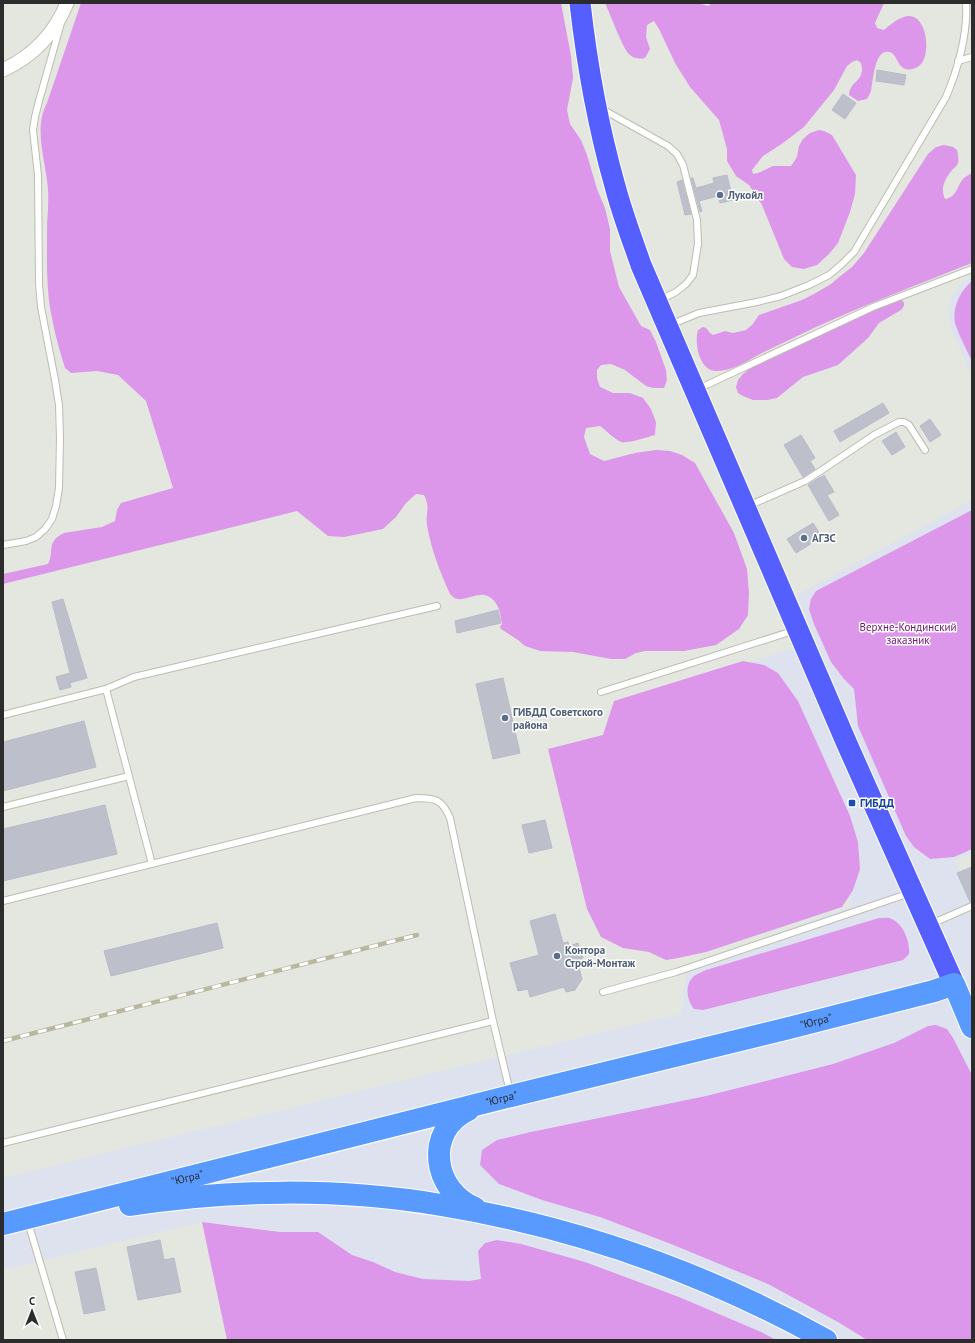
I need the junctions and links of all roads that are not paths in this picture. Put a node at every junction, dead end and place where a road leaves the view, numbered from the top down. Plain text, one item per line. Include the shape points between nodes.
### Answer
1 (580, 3) edge
2 (966, 3) edge
3 (66, 6) edge
4 (972, 57) edge
5 (958, 62) junction
6 (3, 70) edge
7 (595, 105) junction
8 (972, 269) edge
9 (657, 302) junction
10 (667, 326) junction
11 (695, 390) junction
12 (925, 450) dead end
13 (745, 508) junction
14 (3, 545) edge
15 (437, 606) dead end
16 (797, 630) junction
17 (106, 689) junction
18 (601, 692) dead end
19 (3, 715) edge
20 (128, 776) junction
21 (3, 807) edge
22 (152, 864) junction
23 (914, 892) junction
24 (3, 901) edge
25 (972, 906) edge
26 (928, 926) junction
27 (954, 984) junction
28 (603, 992) dead end
29 (493, 1021) junction
30 (972, 1026) edge
31 (511, 1096) junction
32 (484, 1103) junction
33 (3, 1143) edge
34 (488, 1213) junction
35 (28, 1222) junction
36 (3, 1226) edge
37 (63, 1340) edge
38 (826, 1340) edge

1 - 7 main road
2 - 5 lane
3 - 6 street via 57,24 42,43 21,61
3 - 14 lane via 33,130 38,175 40,307 59,405 59,488 52,519 45,529 26,541
4 - 5 lane
5 - 10 lane via 946,97 854,252 842,264 809,285 781,296 698,313
7 - 9 main road via 615,188
7 - 9 lane via 668,146 677,154 683,165 697,220 696,263 693,276 686,284
8 - 11 lane via 873,308
9 - 10 main road
10 - 11 main road
11 - 13 main road
12 - 13 lane via 909,425 899,422 874,435 805,480
13 - 16 main road
15 - 17 lane via 134,677
16 - 18 lane
16 - 23 main road
17 - 19 lane
17 - 20 lane
20 - 21 lane
20 - 22 lane
22 - 24 lane
22 - 29 lane via 416,798 431,798 438,801 447,809 450,818
23 - 26 main road
23 - 28 lane via 676,972
25 - 26 lane
26 - 27 main road
27 - 30 highway
27 - 31 highway, "Югра" via 785,1029
29 - 31 lane
29 - 33 lane
31 - 32 highway, "Югра"
32 - 34 highway via 451,1121 443,1135 439,1156 443,1176 459,1199
32 - 36 highway, "Югра"
34 - 35 highway, "Югра" via 440,1204 361,1196 261,1193 149,1202
34 - 38 highway, "Югра" via 582,1238 675,1269 741,1297
35 - 36 highway, "Югра"
35 - 37 lane

